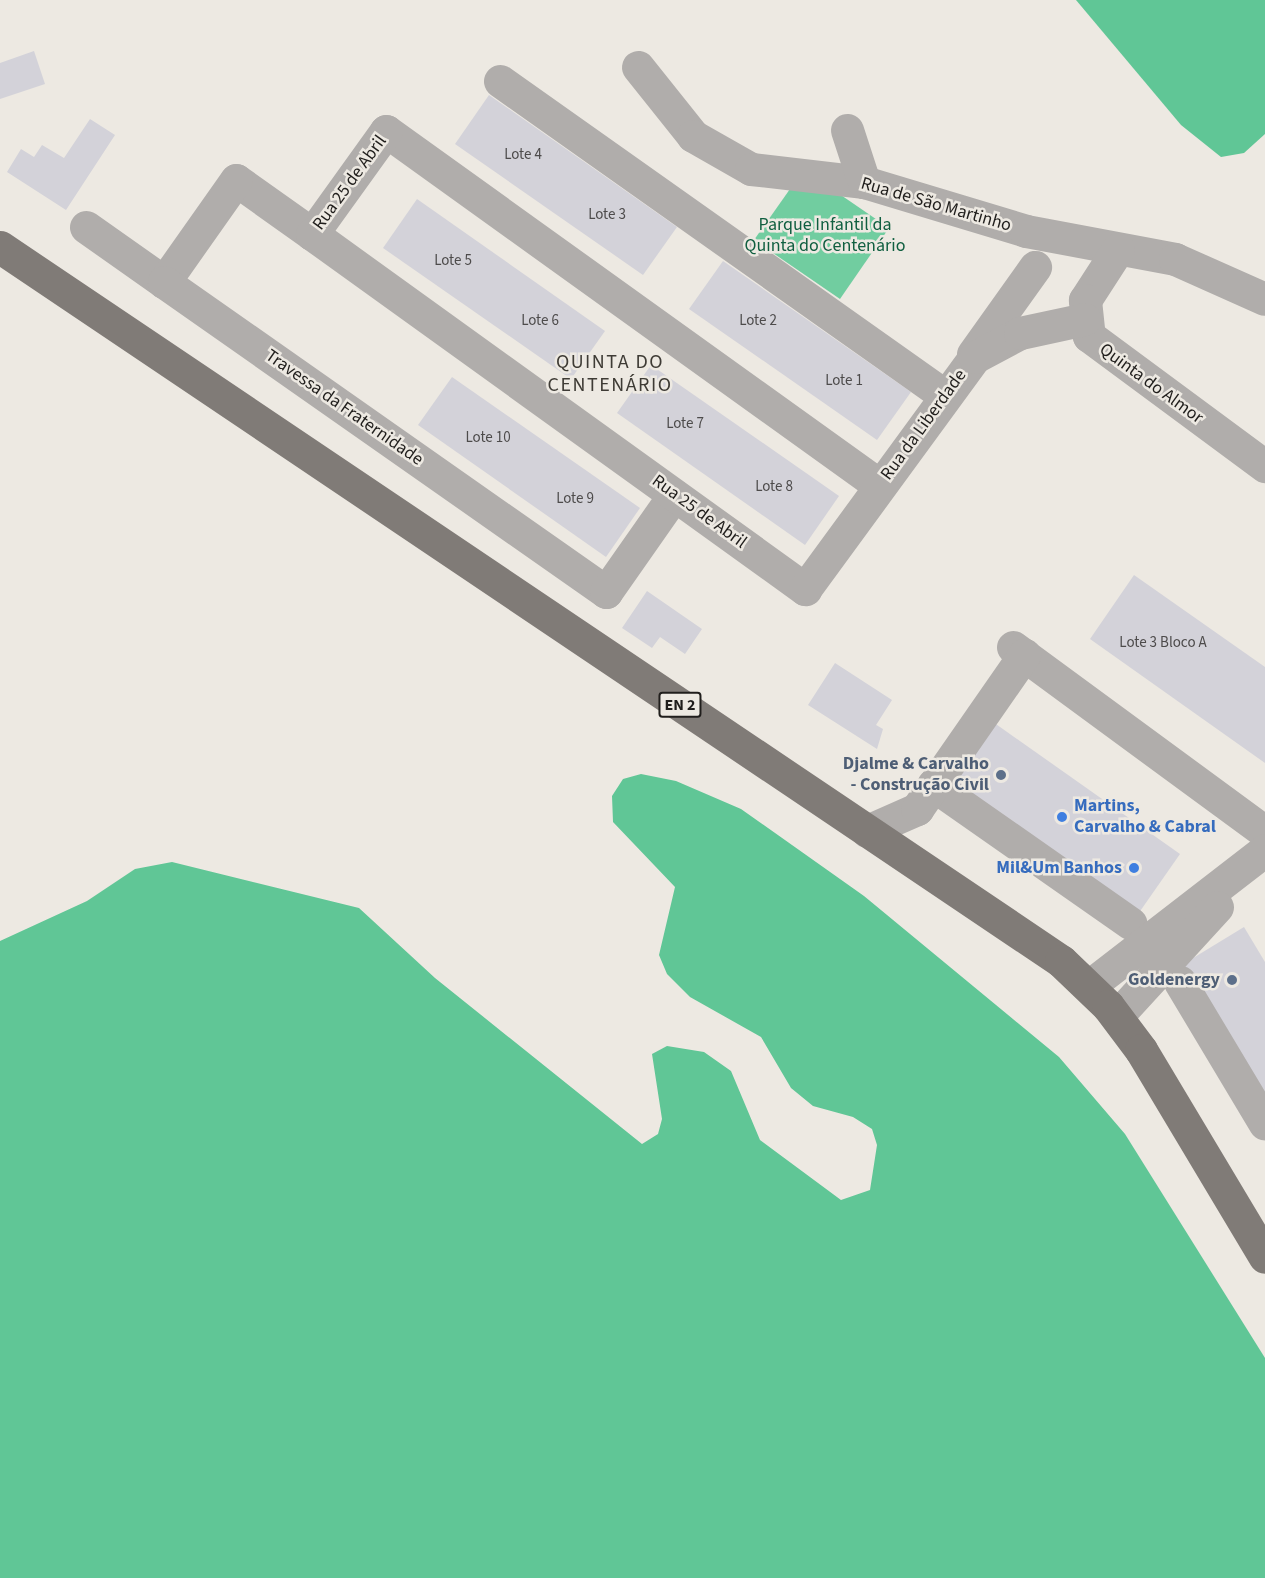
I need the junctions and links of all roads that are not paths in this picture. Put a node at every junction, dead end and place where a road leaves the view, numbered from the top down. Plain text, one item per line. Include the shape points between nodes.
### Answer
1 (638, 67) dead end
2 (500, 81) dead end
3 (847, 130) dead end
4 (864, 182) junction
5 (86, 227) dead end
6 (312, 234) junction
7 (0, 247) edge
8 (1118, 249) junction
9 (1035, 267) dead end
10 (164, 282) junction
11 (1265, 299) edge
12 (1084, 319) junction
13 (949, 387) junction
14 (1265, 466) edge
15 (879, 485) junction
16 (674, 495) junction
17 (805, 589) joint
18 (933, 785) junction
19 (867, 831) junction
20 (1265, 832) edge
21 (1265, 852) edge
22 (1130, 923) dead end
23 (1180, 982) dead end
24 (1089, 986) junction
25 (1118, 1016) junction
26 (1265, 1124) edge
27 (1265, 1257) edge

1 - 4 street, Rua de São Martinho via 684,127 727,159 772,174
2 - 13 street
3 - 4 street
4 - 8 street, Rua de São Martinho via 1016,229
5 - 10 street
6 - 10 street via 236,180
6 - 15 street, Rua 25 de Abril via 386,131
6 - 16 street, Rua 25 de Abril
7 - 19 main road, EN 2
8 - 11 street, Rua de São Martinho via 1190,262
8 - 12 street via 1092,282
9 - 13 street
10 - 16 street, Travessa da Fraternidade via 606,592
12 - 13 street, Rua da Liberdade via 1003,339 975,357
12 - 14 street, Quinta do Almor via 1089,336 1107,354
13 - 15 street, Rua da Liberdade
15 - 17 street, Rua da Liberdade
16 - 17 street, Rua 25 de Abril
18 - 19 street via 917,809
18 - 20 street via 1018,651
18 - 22 street
19 - 24 main road, EN 2
21 - 24 street
21 - 25 street
23 - 26 street
24 - 25 main road, EN 2
25 - 27 main road, EN 2

